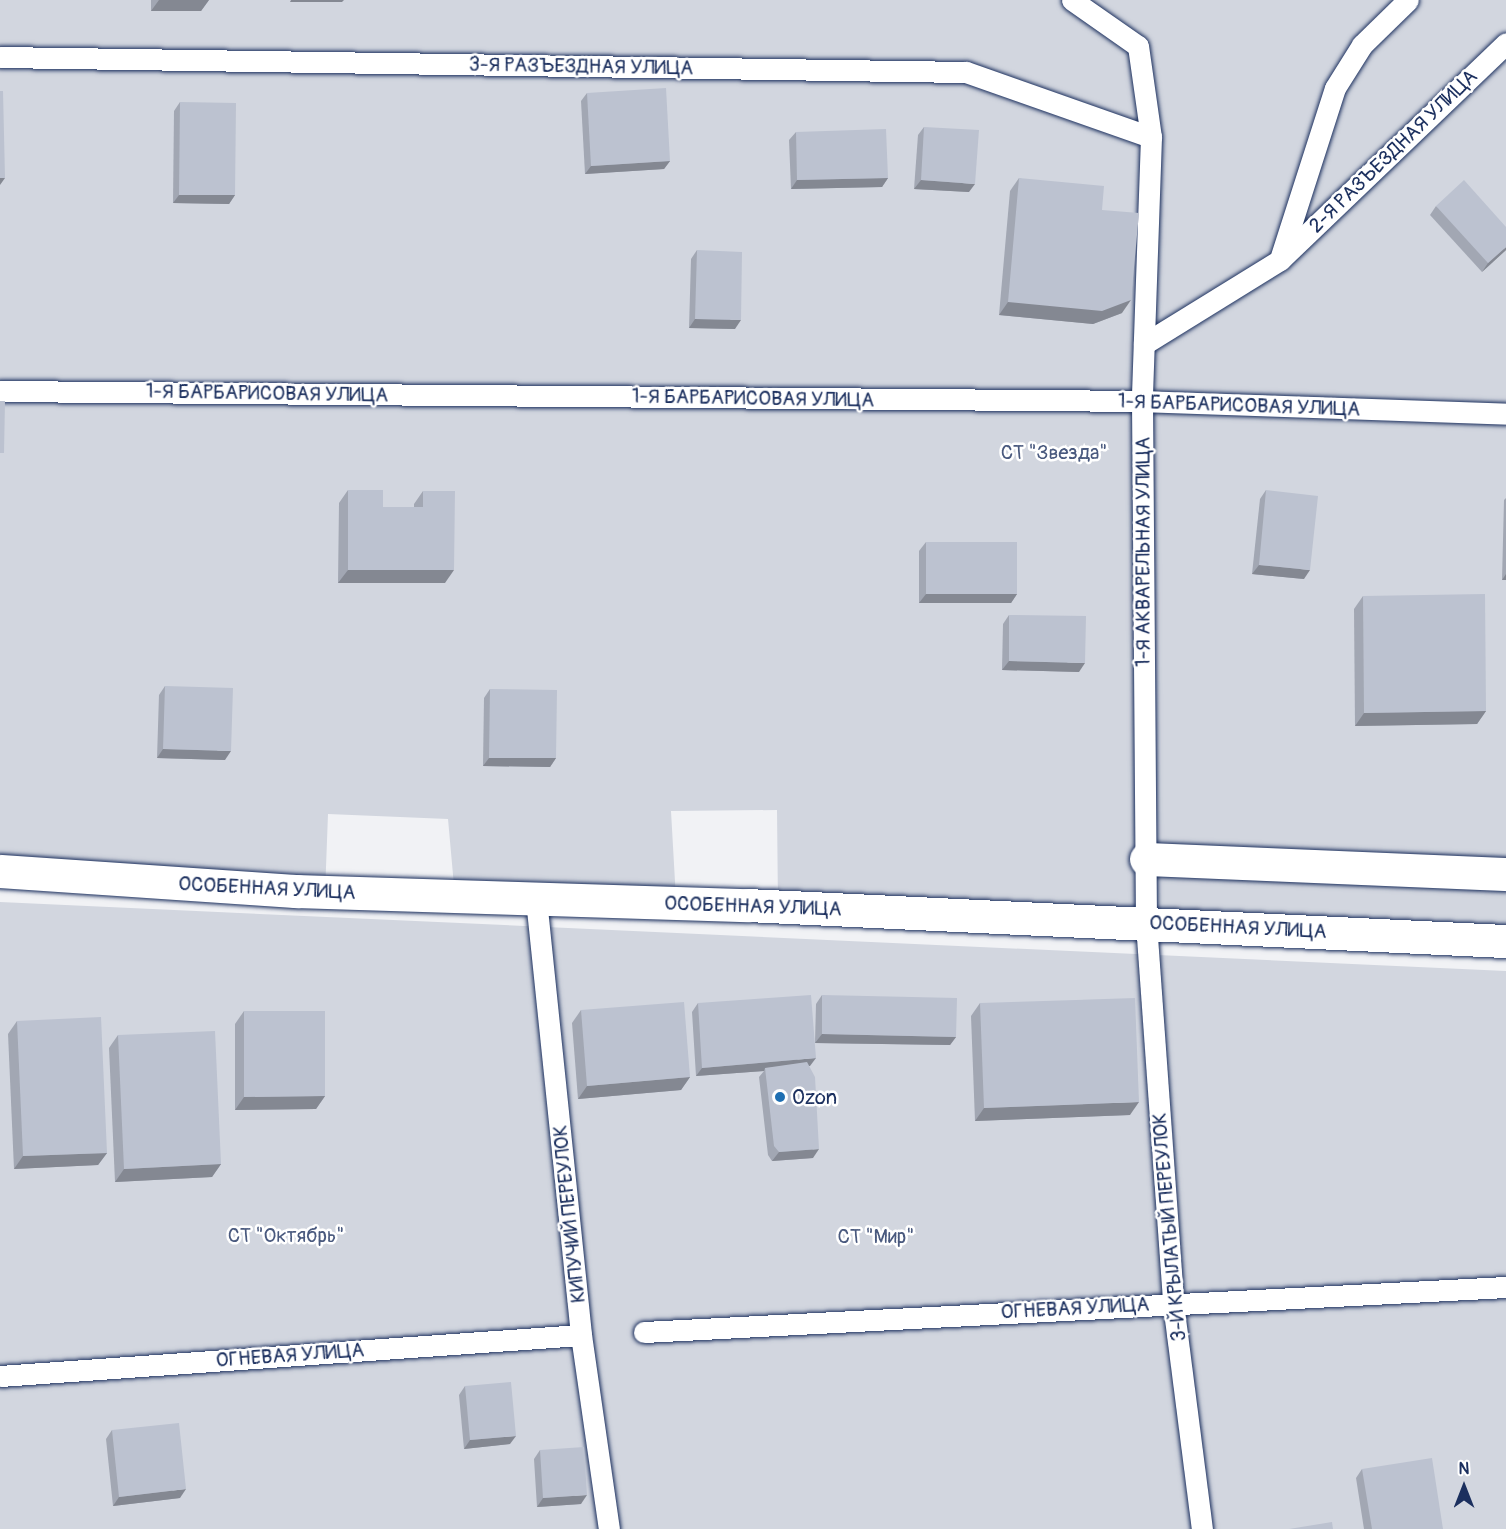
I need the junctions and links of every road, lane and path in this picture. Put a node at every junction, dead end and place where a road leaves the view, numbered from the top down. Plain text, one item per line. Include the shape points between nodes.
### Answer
1 (1072, 0) edge
2 (1408, 0) edge
3 (1506, 43) edge
4 (0, 57) edge
5 (1151, 137) junction
6 (1280, 260) junction
7 (1144, 344) junction
8 (0, 391) edge
9 (1142, 401) junction
10 (1506, 414) edge
11 (1146, 859) junction
12 (0, 871) edge
13 (1506, 874) edge
14 (536, 899) junction
15 (1146, 923) junction
16 (1506, 941) edge
17 (1506, 1287) edge
18 (1173, 1303) junction
19 (644, 1332) dead end
20 (581, 1335) junction
21 (0, 1376) edge
22 (609, 1529) edge
23 (1202, 1529) edge

1 - 5 lane, 1-Я АКВАРЕЛЬНАЯ УЛИЦА via 1138,46
2 - 6 lane, 2-Я РАЗЪЕЗДНАЯ УЛИЦА via 1362,45 1335,88
3 - 6 lane, 2-Я РАЗЪЕЗДНАЯ УЛИЦА
4 - 5 lane, 3-Я РАЗЪЕЗДНАЯ УЛИЦА via 966,72
5 - 7 lane, 1-Я АКВАРЕЛЬНАЯ УЛИЦА
6 - 7 lane, 2-Я РАЗЪЕЗДНАЯ УЛИЦА
7 - 9 lane, 1-Я АКВАРЕЛЬНАЯ УЛИЦА
8 - 9 lane, 1-Я БАРБАРИСОВАЯ УЛИЦА
9 - 10 lane, 1-Я БАРБАРИСОВАЯ УЛИЦА
9 - 11 lane, 1-Я АКВАРЕЛЬНАЯ УЛИЦА
11 - 13 main road
11 - 15 lane, 1-Я АКВАРЕЛЬНАЯ УЛИЦА
12 - 14 main road, ОСОБЕННАЯ УЛИЦА via 296,891
14 - 15 main road, ОСОБЕННАЯ УЛИЦА
14 - 20 lane, КИПУЧИЙ ПЕРЕУЛОК
15 - 16 main road, ОСОБЕННАЯ УЛИЦА
15 - 18 lane, 3-Й КРЫЛАТЫЙ ПЕРЕУЛОК
17 - 18 lane, ОГНЕВАЯ УЛИЦА
18 - 19 lane, ОГНЕВАЯ УЛИЦА
18 - 23 lane, 3-Й КРЫЛАТЫЙ ПЕРЕУЛОК
20 - 21 lane, ОГНЕВАЯ УЛИЦА
20 - 22 lane, КИПУЧИЙ ПЕРЕУЛОК

